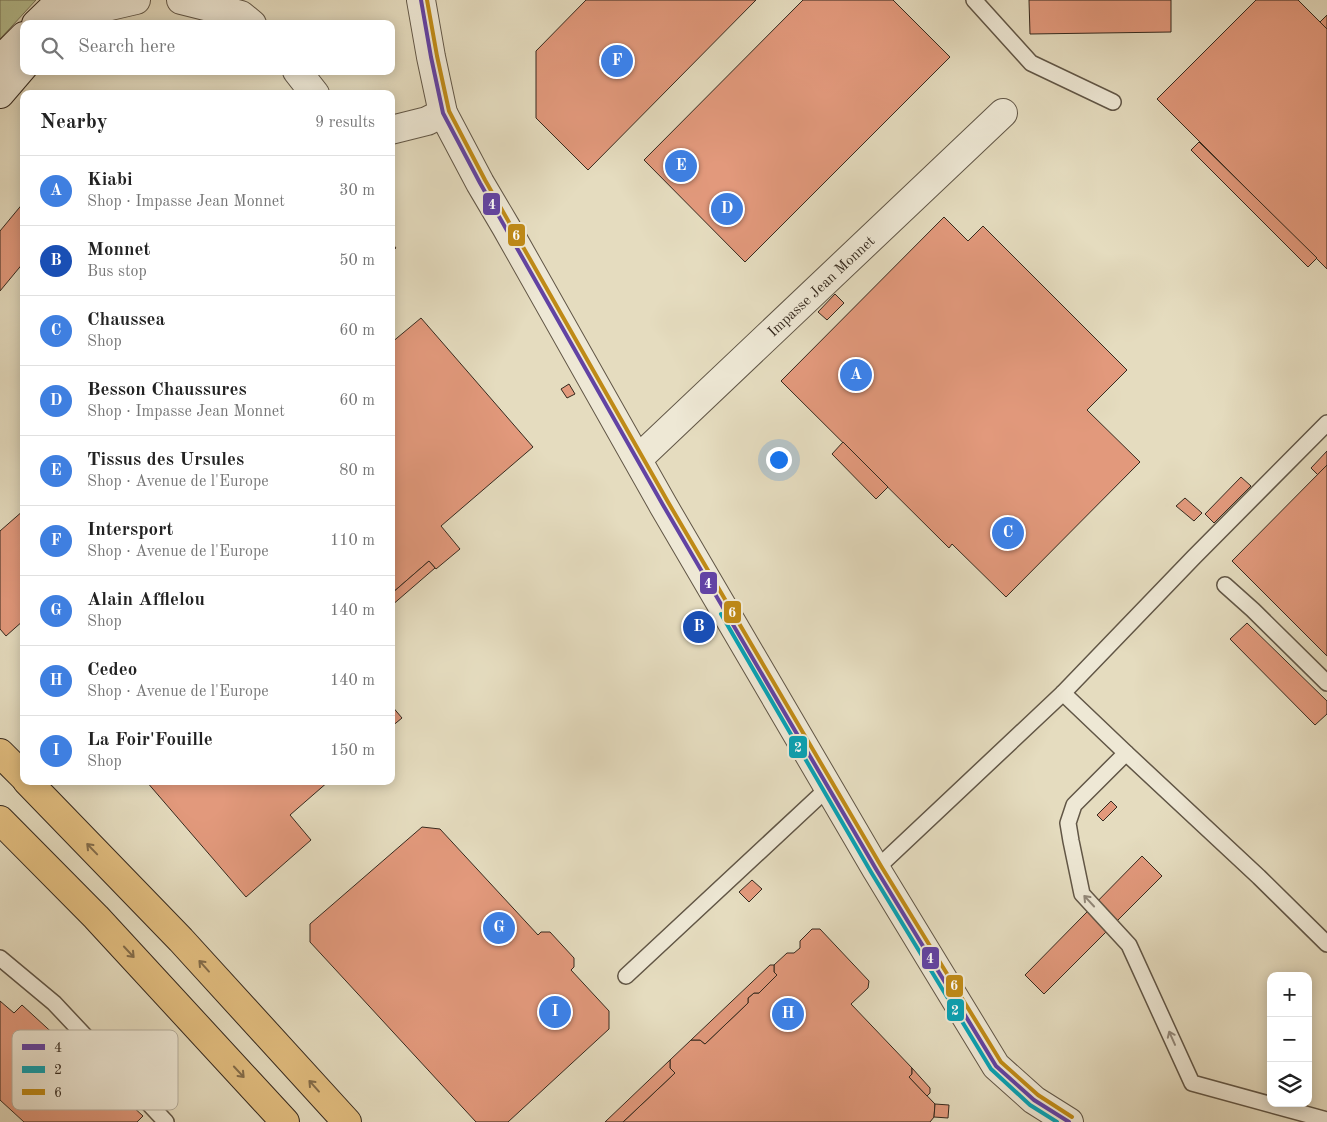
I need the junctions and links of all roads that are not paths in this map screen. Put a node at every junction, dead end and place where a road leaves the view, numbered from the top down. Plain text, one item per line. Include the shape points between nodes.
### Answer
1 (136, 0) edge
2 (181, 0) edge
3 (421, 0) edge
4 (974, 0) edge
5 (76, 9) edge
6 (47, 20) edge
7 (247, 20) edge
8 (20, 40) edge
9 (0, 60) edge
10 (20, 71) edge
11 (0, 94) edge
12 (1113, 102) dead end
13 (443, 113) junction
14 (1004, 113) dead end
15 (395, 129) edge
16 (1327, 423) edge
17 (638, 459) junction
18 (1225, 586) dead end
19 (1327, 683) edge
20 (1063, 693) junction
21 (1126, 752) junction
22 (0, 753) edge
23 (20, 774) edge
24 (31, 785) edge
25 (829, 787) junction
26 (0, 820) edge
27 (0, 836) edge
28 (876, 869) junction
29 (96, 916) junction
30 (1327, 944) edge
31 (0, 958) edge
32 (626, 976) dead end
33 (79, 1030) edge
34 (155, 1110) edge
35 (1327, 1120) edge
36 (166, 1122) edge
37 (285, 1122) edge
38 (347, 1122) edge
39 (1069, 1122) edge

1 - 5 street
2 - 7 street via 241,15
3 - 13 street
4 - 12 lane via 1031,63
5 - 6 street
8 - 9 street
10 - 11 street
13 - 15 street via 427,121
13 - 17 street
14 - 17 street, Impasse Jean Monnet
16 - 20 lane
17 - 25 street
18 - 19 lane
20 - 21 lane
20 - 28 lane
21 - 30 lane
35 -> 21 lane via 1192,1083 1129,944 1082,894 1068,823 1074,805
22 - 23 main road
38 -> 24 main road via 181,940
25 - 28 street
25 - 32 lane
26 - 29 main road
27 - 29 main road
28 - 39 street via 996,1066 1034,1100
29 -> 37 main road
31 - 33 lane via 54,1003
34 - 36 lane

